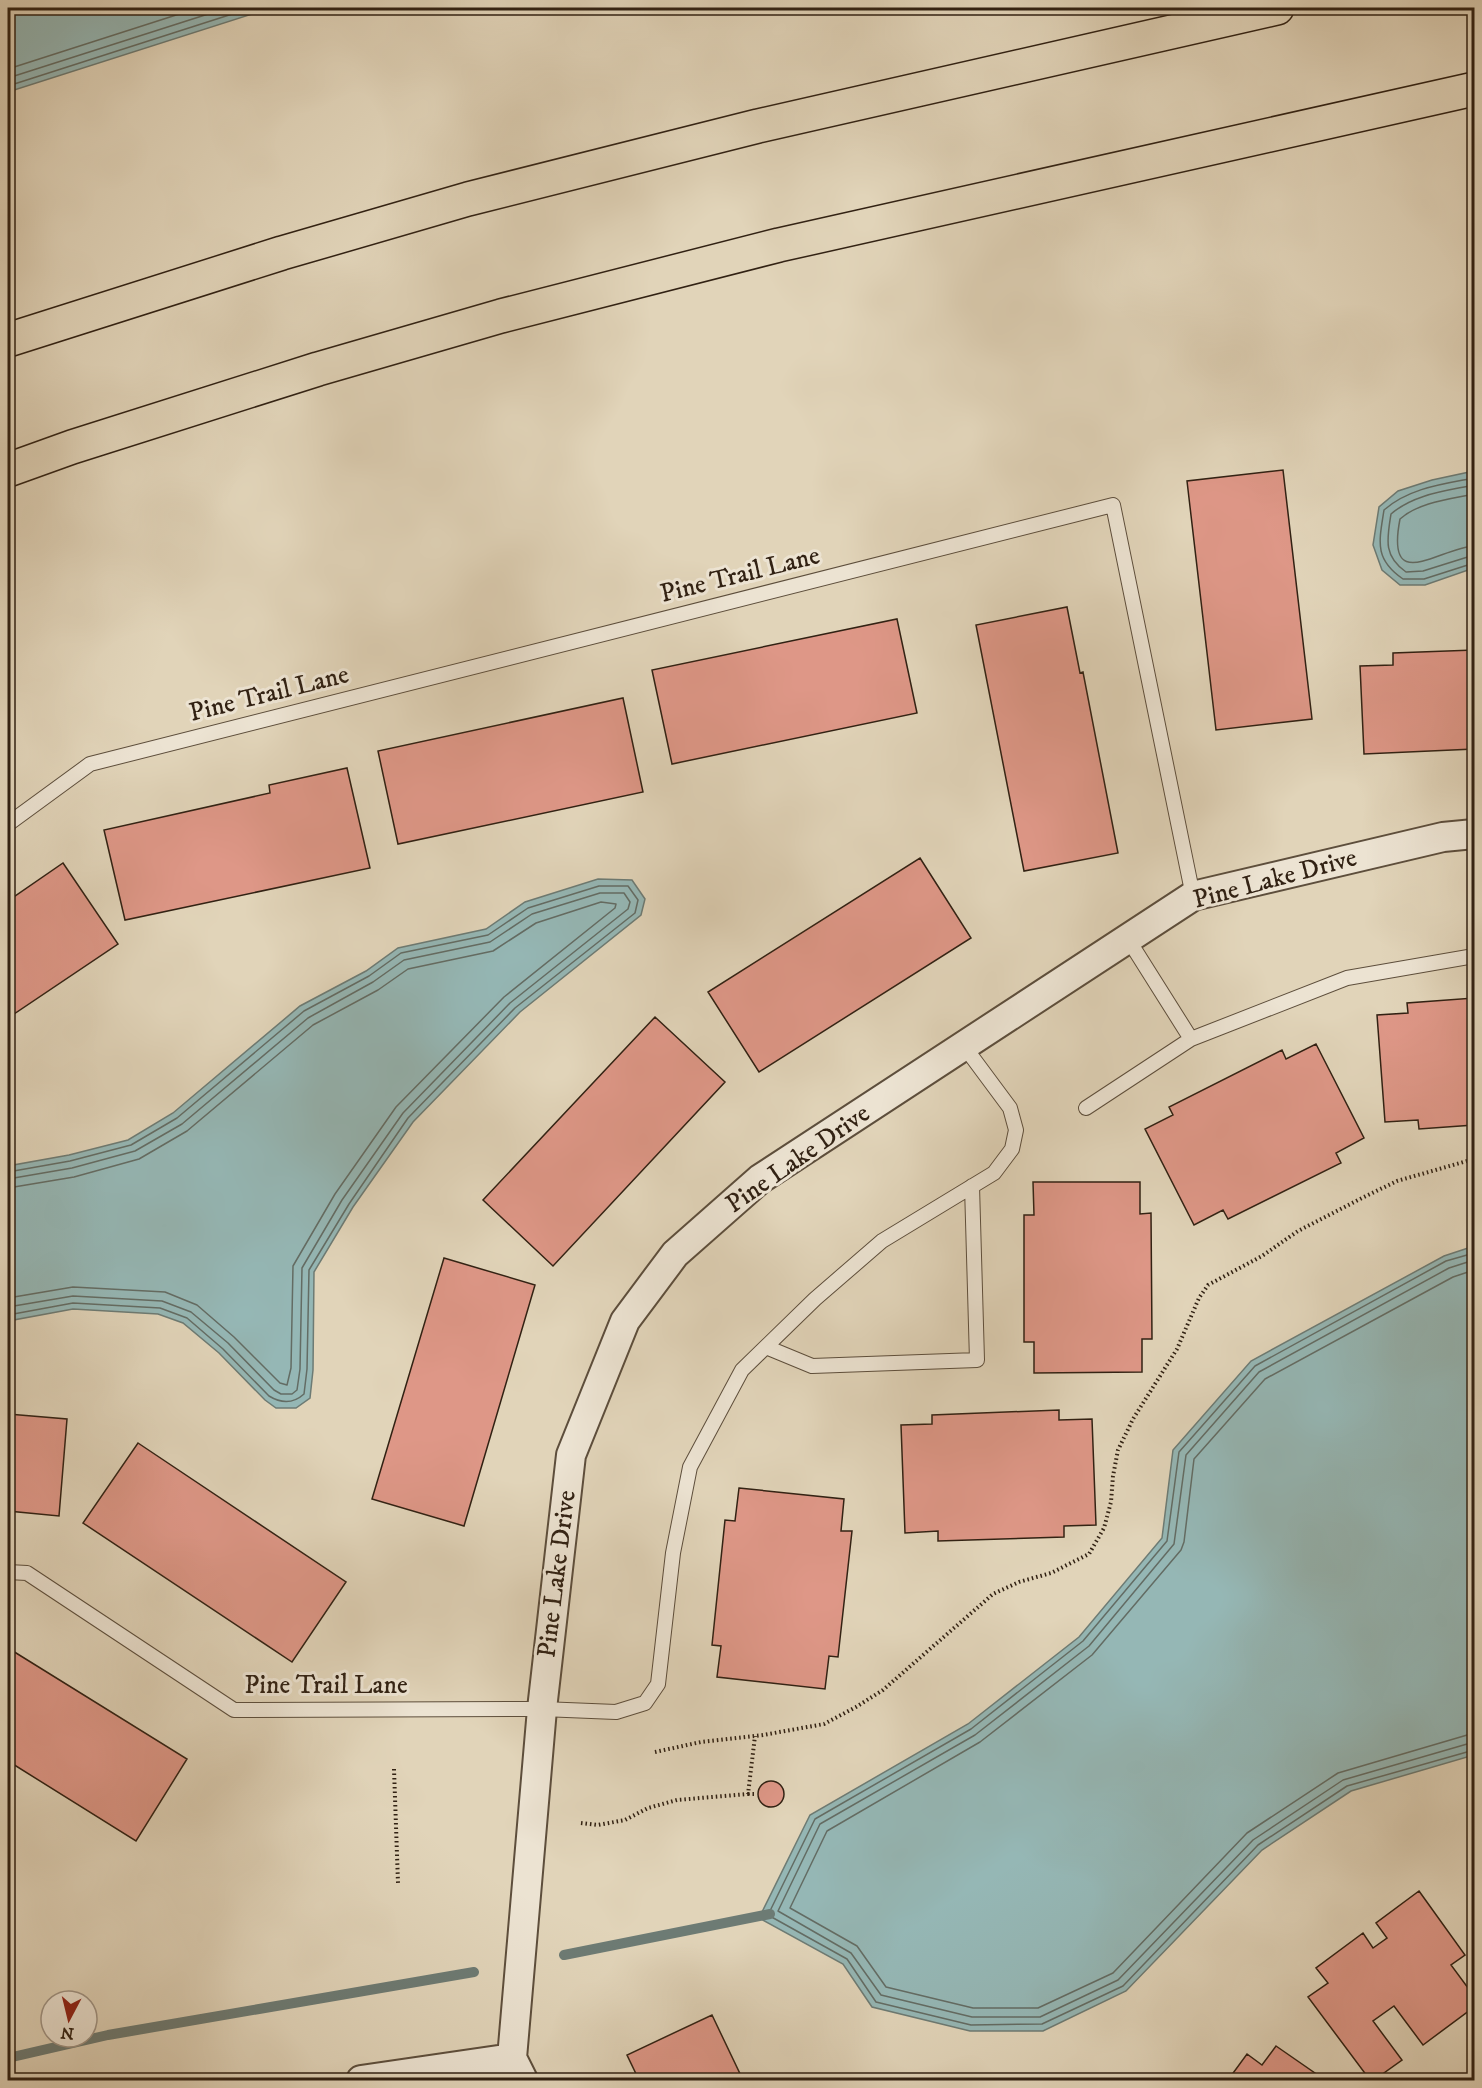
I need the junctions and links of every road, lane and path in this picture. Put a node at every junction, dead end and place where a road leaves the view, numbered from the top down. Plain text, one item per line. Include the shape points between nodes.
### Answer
1 (1277, 8) edge
2 (1474, 89) edge
3 (8, 340) edge
4 (8, 470) edge
5 (8, 824) edge
6 (1474, 834) edge
7 (1193, 896) junction
8 (1128, 939) junction
9 (1474, 956) edge
10 (1191, 1039) junction
11 (964, 1046) junction
12 (1086, 1108) dead end
13 (1474, 1159) edge
14 (972, 1186) junction
15 (766, 1347) junction
16 (8, 1572) edge
17 (542, 1708) junction
18 (755, 1736) junction
19 (655, 1752) dead end
20 (394, 1769) dead end
21 (748, 1794) junction
22 (757, 1794) dead end
23 (581, 1823) dead end
24 (398, 1883) dead end
25 (517, 2069) edge
26 (361, 2080) edge

1 - 3 highway via 758,126 468,199
2 - 4 highway via 779,245 501,316 318,369
5 - 7 lane, Pine Trail Lane via 90,764 1113,505
6 - 7 street, Pine Lake Drive via 1443,837
7 - 8 street, Pine Lake Drive
8 - 10 lane
8 - 11 street, Pine Lake Drive
9 - 10 lane via 1347,978
10 - 12 lane
11 - 14 lane, Pine Trail Lane via 1010,1108 1016,1130 1012,1149 994,1173
11 - 17 street, Pine Lake Drive via 760,1179 675,1254 625,1321 571,1455
13 - 18 path via 1396,1181 1298,1231 1208,1285 1177,1349 1118,1450 1111,1503 1104,1528 1089,1554 993,1594 898,1677 856,1707 824,1724
14 - 15 lane, Pine Trail Lane via 882,1241
14 - 15 lane via 977,1360 812,1366
15 - 17 lane, Pine Trail Lane via 742,1370 690,1467 673,1553 658,1684 645,1703 616,1712
16 - 17 lane, Pine Trail Lane via 27,1573 234,1710
17 - 25 street, Pine Lake Drive
18 - 19 path
18 - 21 path
20 - 24 path
21 - 22 path
21 - 23 path via 677,1800 625,1820 598,1825
25 - 26 street

